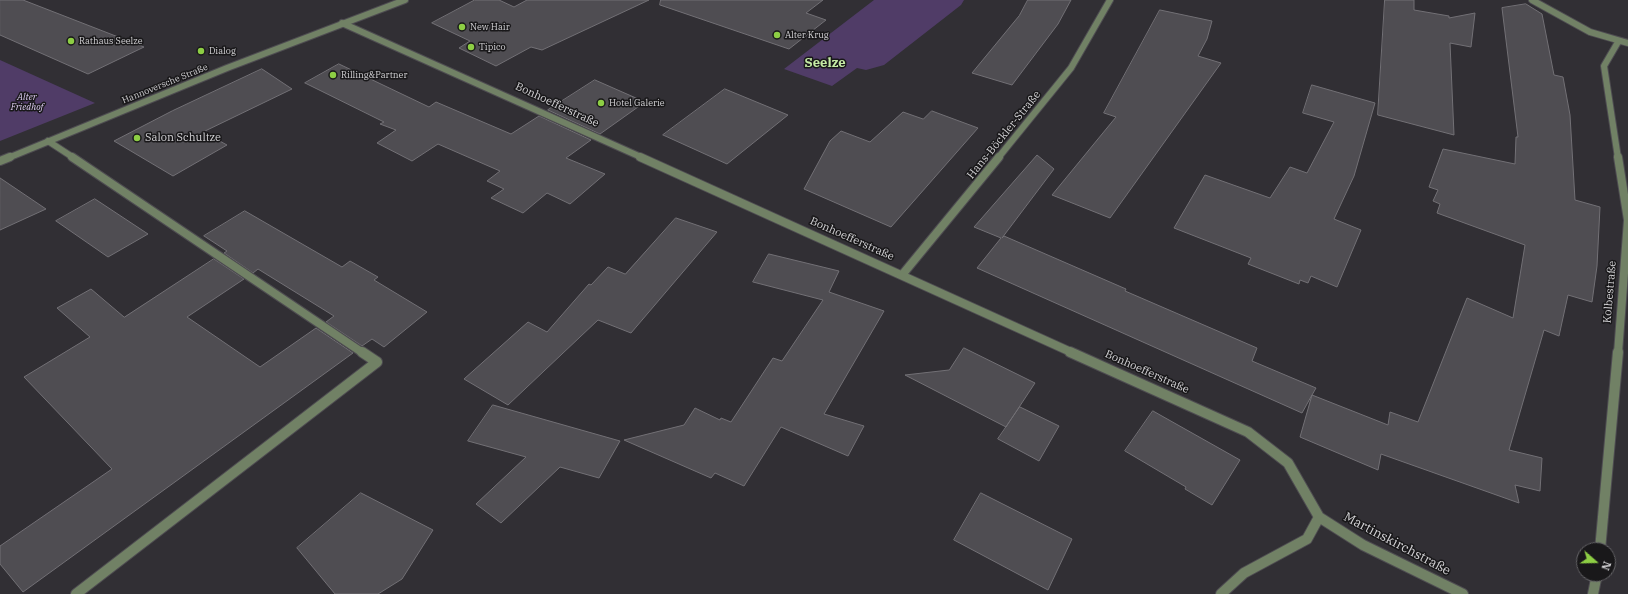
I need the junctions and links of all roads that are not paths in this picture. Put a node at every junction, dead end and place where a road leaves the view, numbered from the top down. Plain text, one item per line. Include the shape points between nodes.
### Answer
1 (405, 0) edge
2 (1110, 0) edge
3 (1532, 0) edge
4 (342, 23) junction
5 (1623, 43) edge
6 (48, 141) junction
7 (0, 161) edge
8 (902, 275) junction
9 (1319, 517) junction
10 (1601, 542) edge
11 (1595, 582) edge
12 (76, 594) edge
13 (1222, 594) edge
14 (1463, 594) edge
15 (1593, 594) edge

1 - 4 street, Hannoversche Straße
2 - 8 street, Hans-Böckler-Straße via 1071,68
3 - 5 street via 1575,25
4 - 6 street, Hannoversche Straße
4 - 8 street, Bonhoefferstraße
5 - 10 street, Kolbestraße via 1604,66 1628,220
6 - 7 street, Hannoversche Straße
6 - 12 street via 377,362
8 - 9 street, Bonhoefferstraße via 1248,432 1288,463
9 - 13 street via 1307,539 1244,573
9 - 14 street, Martinskirchstraße via 1363,545
11 - 15 street

